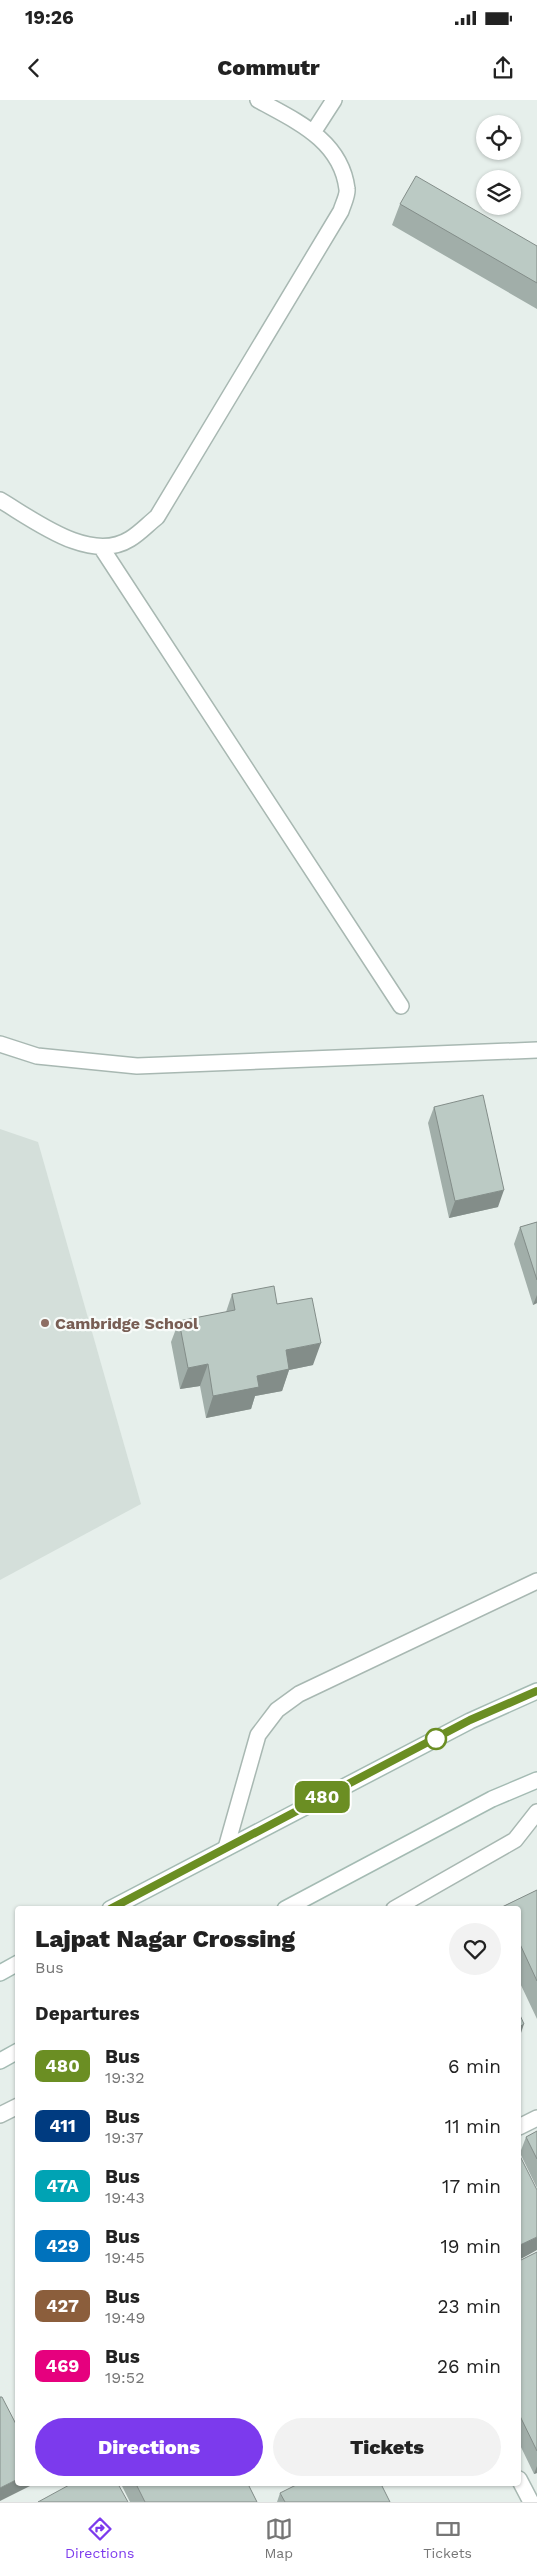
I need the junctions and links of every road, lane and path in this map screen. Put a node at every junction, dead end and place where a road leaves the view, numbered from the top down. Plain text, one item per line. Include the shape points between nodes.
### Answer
1 (258, 100) edge
2 (334, 100) edge
3 (314, 131) junction
4 (0, 500) edge
5 (101, 547) junction
6 (401, 1006) dead end
7 (0, 1044) edge
8 (537, 1050) edge
9 (537, 1581) edge
10 (537, 1691) edge
11 (537, 1780) edge
12 (537, 1812) edge
13 (226, 1848) junction
14 (116, 1906) edge
15 (291, 1906) edge
16 (399, 1906) edge
17 (15, 1965) edge
18 (0, 1973) edge
19 (15, 2053) edge
20 (0, 2061) edge
21 (15, 2108) edge
22 (0, 2116) edge
23 (537, 2118) edge
24 (521, 2126) edge
25 (521, 2483) edge
26 (531, 2502) edge

1 - 3 street
2 - 3 street
3 - 5 street via 337,157 347,190 341,211 157,517 129,540
4 - 5 street via 66,539
5 - 6 street
7 - 8 street via 37,1056 137,1066
9 - 13 street via 299,1694 278,1710 258,1735
10 - 13 street via 470,1720
11 - 15 street via 492,1799
12 - 16 street via 515,1840
13 - 14 street
17 - 18 street
19 - 20 street
21 - 22 street
23 - 24 street
25 - 26 street

